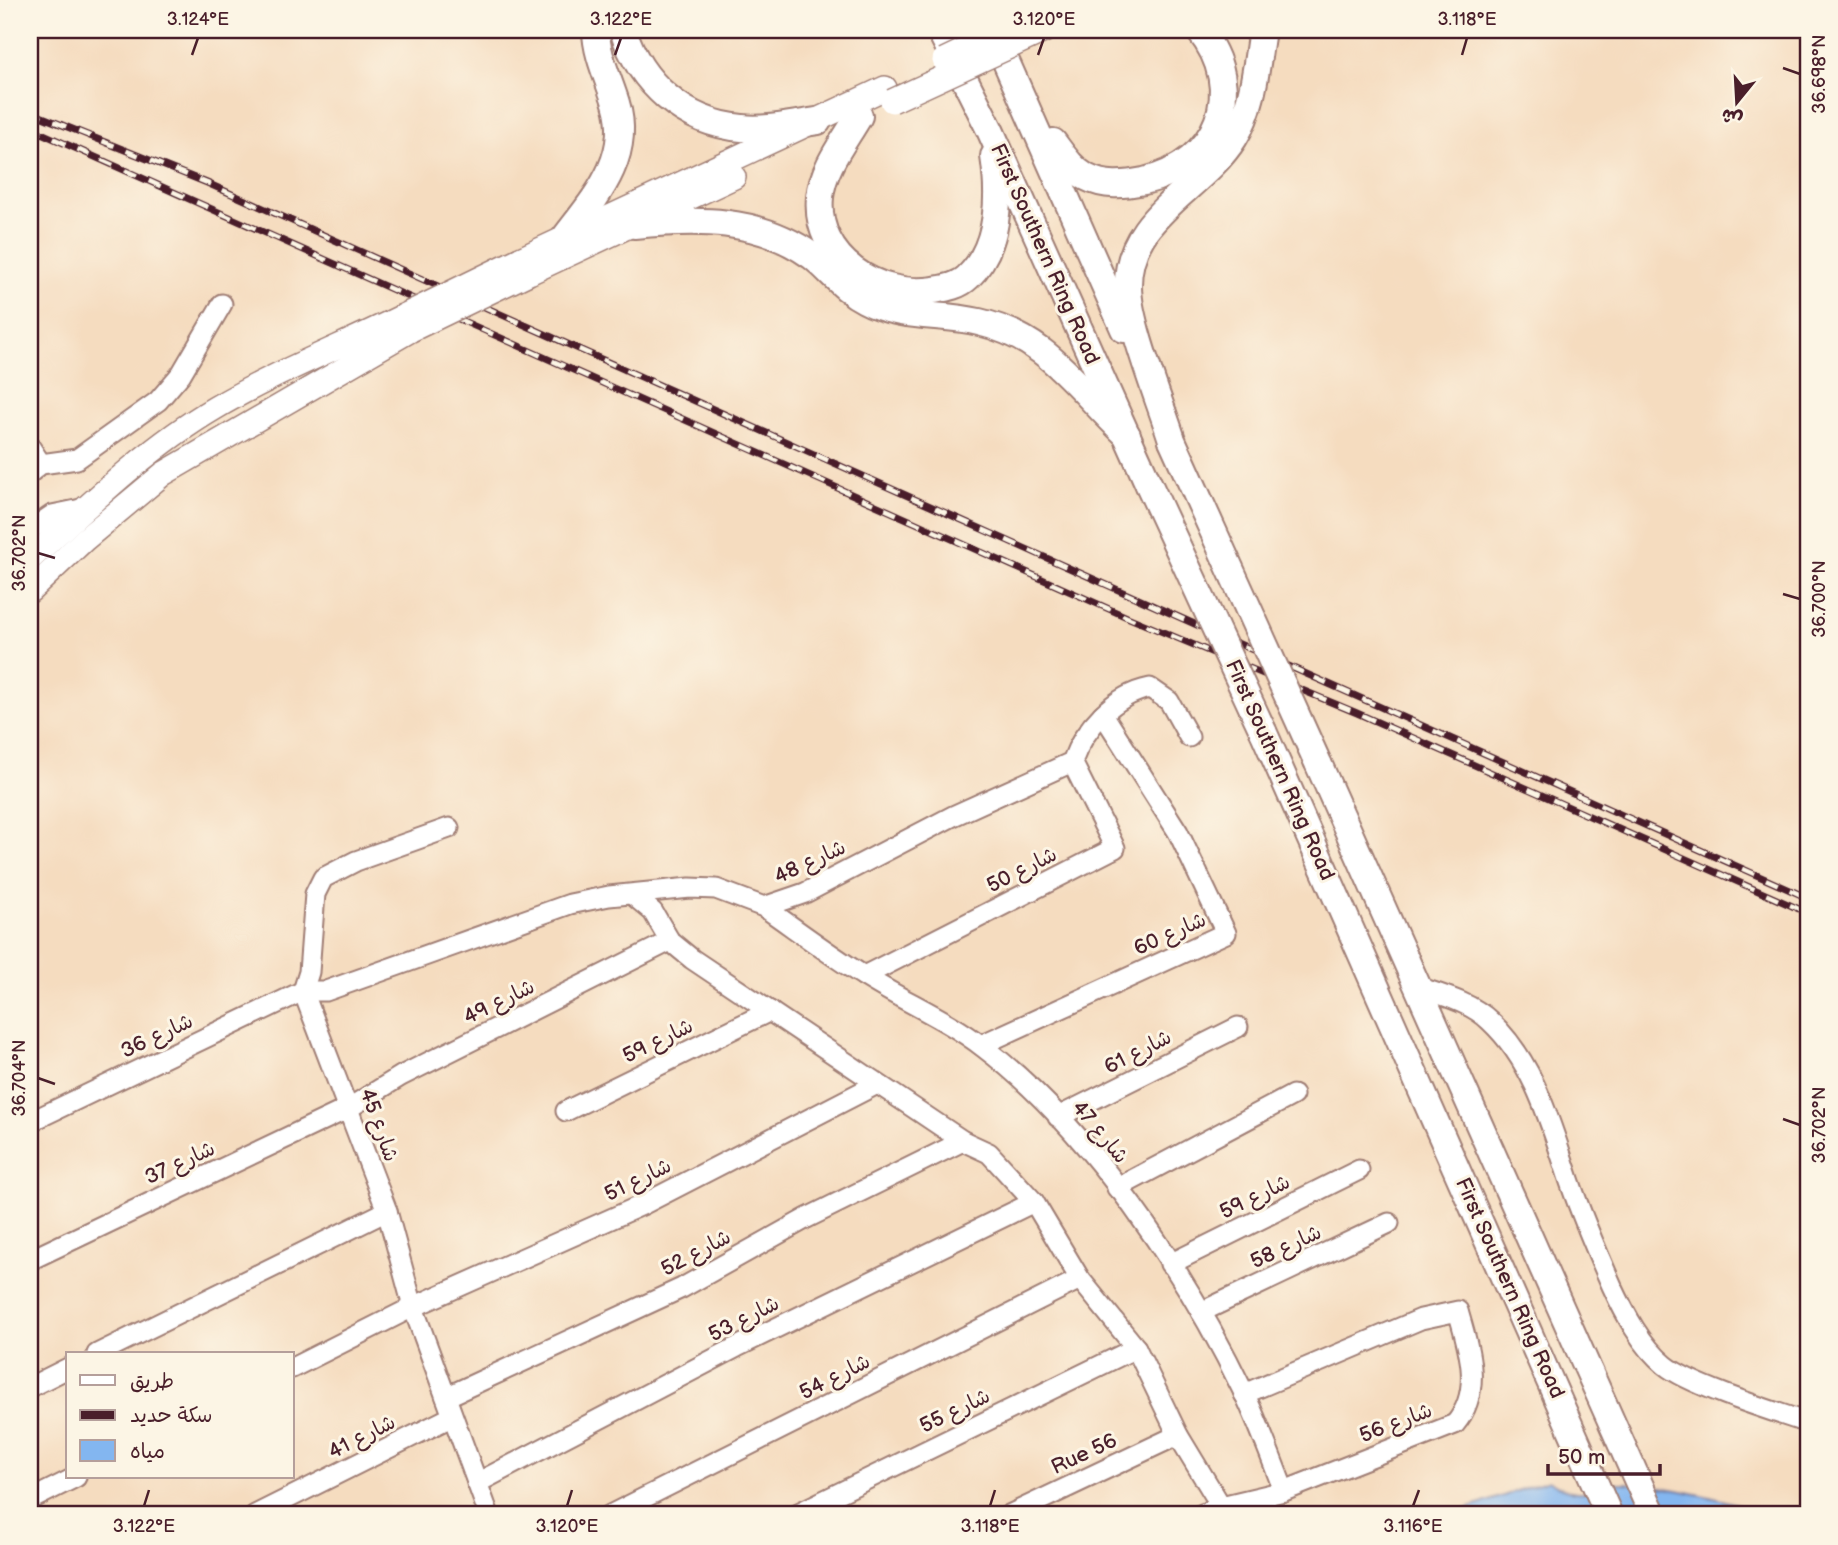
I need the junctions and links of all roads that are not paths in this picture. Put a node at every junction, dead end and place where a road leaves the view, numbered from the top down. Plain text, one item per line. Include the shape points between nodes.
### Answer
1 (596, 30) edge
2 (623, 30) edge
3 (940, 30) edge
4 (992, 30) edge
5 (1007, 30) edge
6 (1046, 30) edge
7 (1199, 30) edge
8 (1262, 30) edge
9 (888, 94) junction
10 (1028, 104) junction
11 (859, 117) junction
12 (817, 121) junction
13 (990, 130) junction
14 (634, 225) junction
15 (564, 239) junction
16 (524, 266) junction
17 (222, 304) dead end
18 (406, 323) junction
19 (1127, 435) junction
20 (1172, 440) junction
21 (30, 447) edge
22 (36, 469) edge
23 (86, 508) junction
24 (30, 530) edge
25 (30, 559) edge
26 (30, 591) edge
27 (1103, 714) junction
28 (1189, 737) dead end
29 (1072, 762) junction
30 (449, 828) dead end
31 (634, 896) junction
32 (764, 907) junction
33 (670, 941) junction
34 (864, 976) junction
35 (1418, 987) junction
36 (303, 991) junction
37 (770, 1011) junction
38 (1238, 1027) dead end
39 (981, 1045) junction
40 (877, 1084) junction
41 (1293, 1095) dead end
42 (349, 1108) junction
43 (566, 1111) dead end
44 (1058, 1117) junction
45 (30, 1122) edge
46 (963, 1141) junction
47 (1359, 1170) dead end
48 (1117, 1188) junction
49 (1034, 1202) junction
50 (387, 1211) junction
51 (1389, 1223) dead end
52 (30, 1260) edge
53 (1170, 1264) junction
54 (1080, 1279) junction
55 (414, 1307) junction
56 (1201, 1312) junction
57 (1136, 1348) junction
58 (101, 1352) edge
59 (294, 1367) edge
60 (66, 1369) edge
61 (30, 1387) edge
62 (1244, 1394) junction
63 (446, 1397) junction
64 (451, 1418) junction
65 (1808, 1423) edge
66 (1178, 1434) junction
67 (74, 1478) edge
68 (477, 1483) junction
69 (1284, 1491) junction
70 (30, 1500) edge
71 (1221, 1506) junction
72 (255, 1515) edge
73 (489, 1515) edge
74 (610, 1515) edge
75 (794, 1515) edge
76 (1009, 1515) edge
77 (1200, 1515) edge
78 (1609, 1515) edge
79 (1653, 1515) edge

1 - 15 highway via 617,107 619,148 602,190
2 - 12 highway via 639,68 654,86 694,115 741,128
3 - 13 highway, First Southern Ring Road
4 - 10 highway, First Southern Ring Road
5 - 9 main road, bridge
6 - 9 main road, bridge
7 - 10 highway via 1220,62 1222,105 1201,150 1164,176 1115,185 1087,177 1060,152
8 - 20 highway via 1251,94 1234,139 1154,218 1134,249 1129,267 1130,307
9 - 11 main road
9 - 12 main road
10 - 20 highway, First Southern Ring Road
11 - 13 highway via 825,172 821,228 850,267 876,284 903,293 950,288 968,278 983,256 996,215
11 - 14 main road
12 - 15 main road
13 - 19 highway, First Southern Ring Road
14 - 16 main road
14 - 19 highway via 702,220 740,224 767,232 811,256 865,301 926,317 978,321 1028,339 1053,357
15 - 16 main road
16 - 18 main road, bridge
17 - 22 street via 181,374 158,401 78,460
18 - 23 main road via 216,407
18 - 26 main road via 163,474
19 - 78 highway, First Southern Ring Road, bridge via 1263,731
20 - 35 highway, First Southern Ring Road, bridge
21 - 22 street
23 - 24 street via 52,515
23 - 25 main road
27 - 28 street via 1135,691 1150,688 1169,701
27 - 29 street via 1079,742
27 - 39 street, شارع 60 via 1178,832 1226,933
29 - 32 street, شارع 48 via 953,816 805,893
29 - 34 street, شارع 50 via 1115,848
30 - 36 street via 356,861 323,878 315,894
31 - 32 street, شارع 48 via 716,889
31 - 33 street via 653,912
31 - 36 street, شارع 48 via 570,904 326,991
32 - 34 street, شارع 47
33 - 37 street
33 - 42 street, شارع 49 via 401,1076
34 - 39 street, شارع 47
35 - 65 street via 1450,997 1490,1020 1515,1053 1536,1086 1618,1298 1658,1357 1690,1379
35 - 79 highway, First Southern Ring Road
36 - 42 street, شارع 45
36 - 45 street, شارع 36
37 - 40 street
37 - 43 street, شارع 59
38 - 44 street, شارع 61
39 - 44 street, شارع 47 via 1024,1079
40 - 46 street
40 - 55 street, شارع 51 via 642,1205
41 - 48 street
42 - 50 street, شارع 45
42 - 52 street, شارع 37
44 - 48 street, شارع 47
46 - 49 street via 989,1153
46 - 63 street, شارع 52 via 807,1218 682,1287
47 - 53 street, شارع 59
48 - 53 street, شارع 47
49 - 54 street
49 - 68 street, شارع 53
50 - 55 street, شارع 45
50 - 58 street
51 - 56 street, شارع 58
53 - 56 street, شارع 47
54 - 57 street
54 - 74 street, شارع 54
55 - 59 street, شارع 51
55 - 63 street, شارع 45
56 - 62 street, شارع 47
57 - 66 street
57 - 75 street, شارع 55
60 - 61 street
62 - 69 street, شارع 47
62 - 69 street, شارع 56 via 1421,1320 1458,1311 1474,1368 1465,1412 1455,1424
63 - 64 street, شارع 45
64 - 68 street, شارع 45
64 - 72 street, شارع 41
66 - 71 street
66 - 76 street, Rue 56
67 - 70 street
68 - 73 street, شارع 45
69 - 71 street, شارع 56
71 - 77 street, شارع 56

